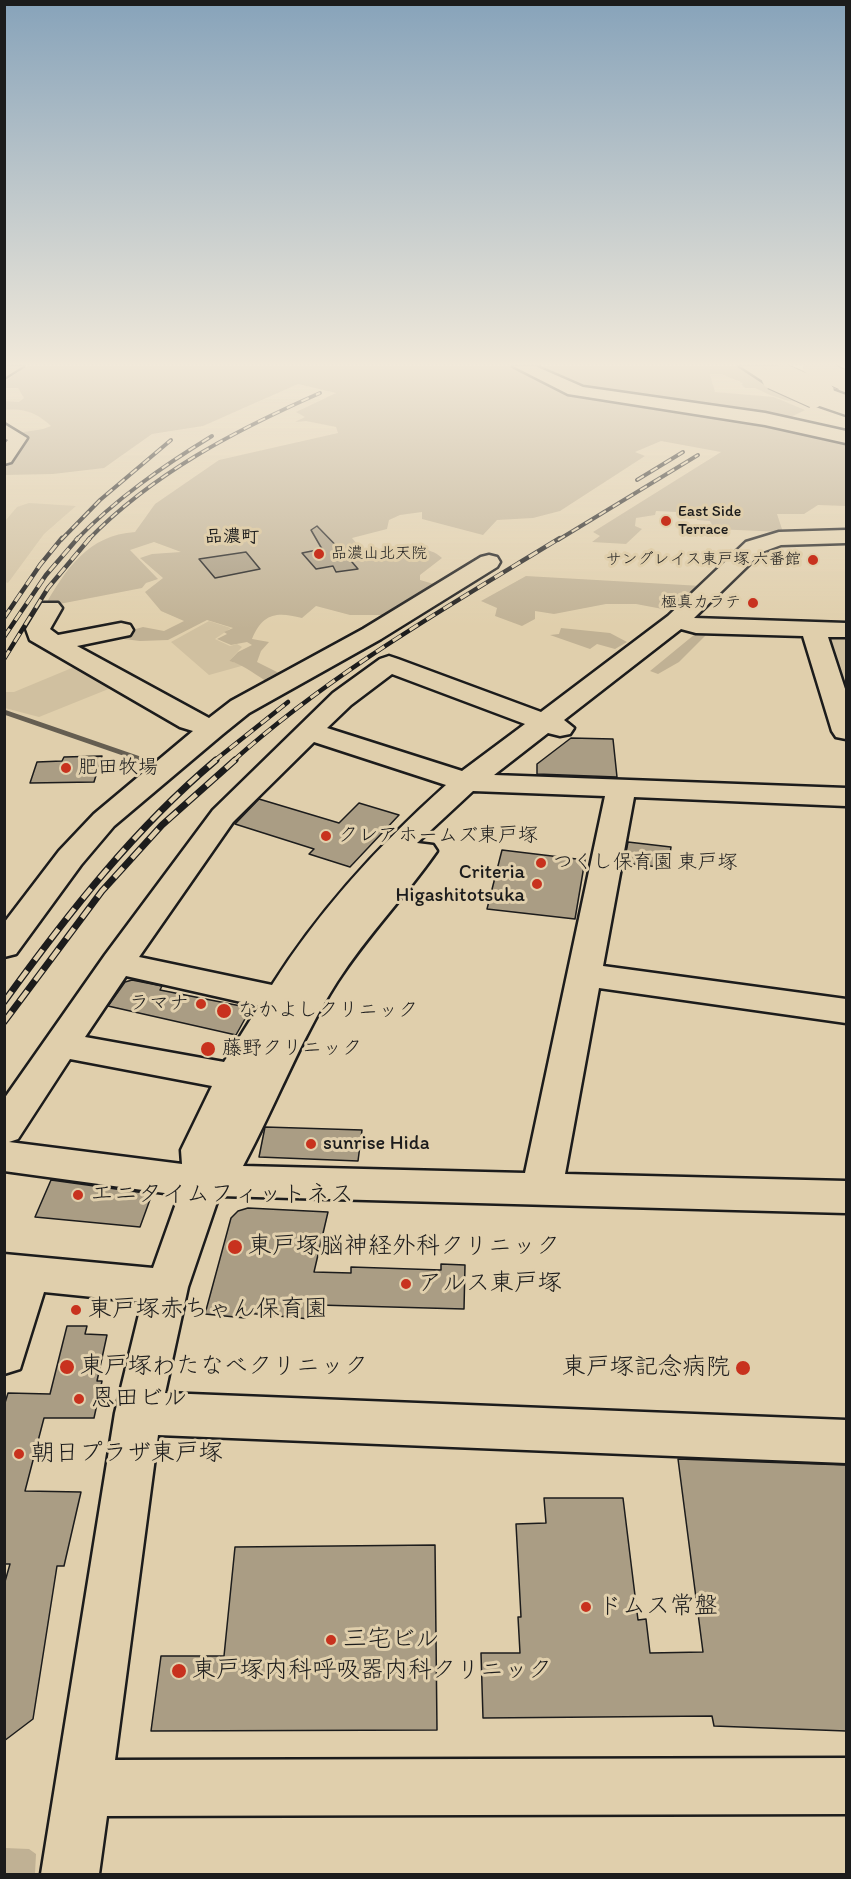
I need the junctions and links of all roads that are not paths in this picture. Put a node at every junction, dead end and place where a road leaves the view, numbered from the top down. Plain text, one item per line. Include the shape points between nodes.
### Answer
1 (846, 537) edge
2 (846, 544) edge
3 (768, 547) junction
4 (489, 562) dead end
5 (50, 608) dead end
6 (687, 623) junction
7 (813, 629) junction
8 (122, 630) dead end
9 (846, 630) edge
10 (57, 644) junction
11 (554, 726) junction
12 (213, 728) junction
13 (308, 730) junction
14 (846, 731) edge
15 (478, 784) junction
16 (621, 790) junction
17 (846, 797) edge
18 (4, 946) edge
19 (117, 963) junction
20 (583, 975) junction
21 (293, 1002) junction
22 (846, 1011) edge
23 (62, 1045) junction
24 (249, 1079) junction
25 (4, 1130) edge
26 (4, 1156) edge
27 (204, 1179) junction
28 (542, 1188) junction
29 (846, 1197) edge
30 (17, 1272) edge
31 (167, 1287) junction
32 (4, 1355) edge
33 (138, 1413) junction
34 (846, 1442) edge
35 (846, 1786) edge
36 (84, 1788) junction
37 (70, 1875) edge

1 - 3 street via 779,538
2 - 3 street
3 - 6 street via 754,548
4 - 12 street via 372,634 240,707
5 - 10 street via 38,629 39,635
6 - 7 street
6 - 11 street
7 - 9 street
7 - 14 street
8 - 10 street
10 - 12 street via 190,721
11 - 13 street via 389,664
11 - 15 street
12 - 18 street via 104,820 70,858
13 - 15 street
13 - 19 street via 223,816
15 - 16 street
15 - 21 street via 369,876 340,910
16 - 17 street
16 - 20 street
19 - 21 street
19 - 23 street
20 - 22 street
20 - 28 street
21 - 24 street
23 - 24 street
23 - 25 street
24 - 27 street via 230,1156
26 - 27 street via 169,1179
27 - 28 street
27 - 31 street
28 - 29 street
30 - 31 street
30 - 32 street
31 - 33 street
33 - 34 street
33 - 36 street
35 - 36 street
36 - 37 street

